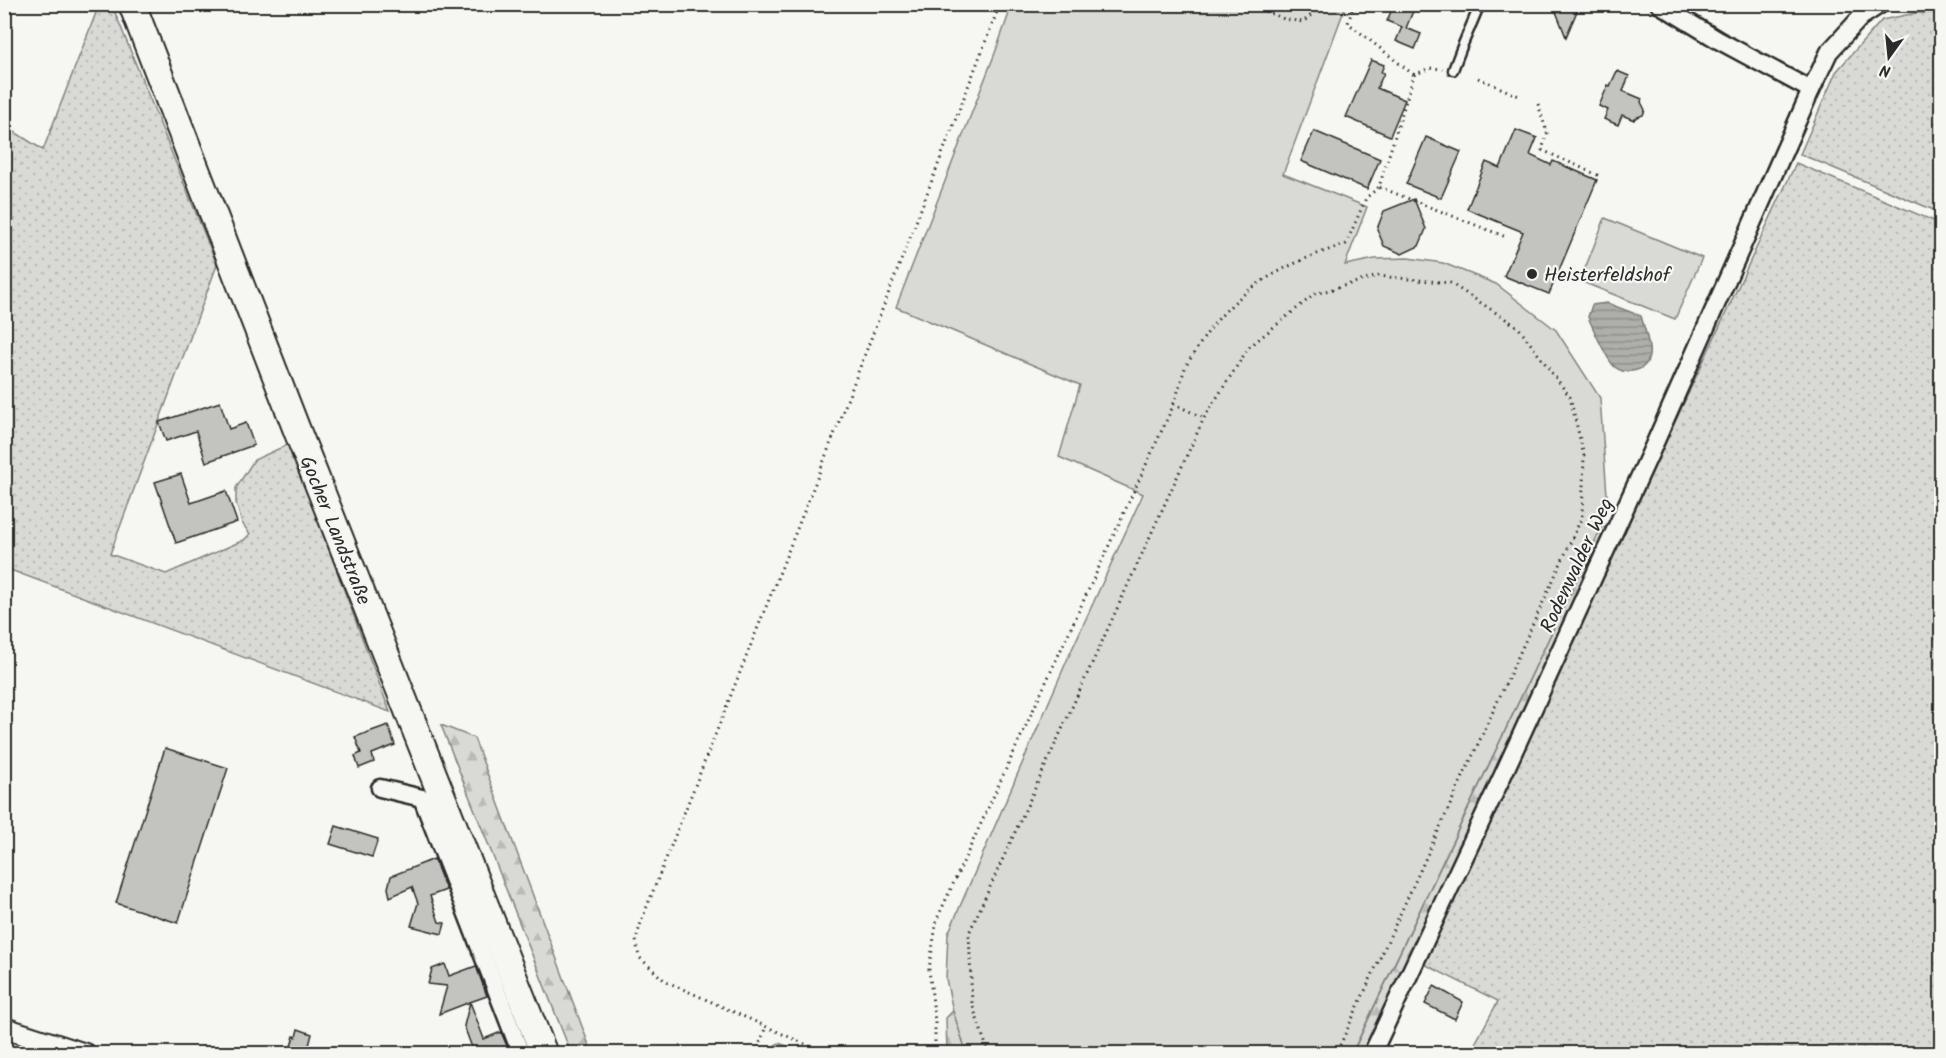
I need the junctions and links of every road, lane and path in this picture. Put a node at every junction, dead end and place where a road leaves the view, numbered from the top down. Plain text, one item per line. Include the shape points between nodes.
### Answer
1 (132, 4) edge
2 (1000, 4) edge
3 (1249, 4) edge
4 (1324, 4) edge
5 (1354, 4) edge
6 (1480, 4) edge
7 (1659, 4) edge
8 (1881, 4) edge
9 (1453, 70) joint
10 (1414, 75) junction
11 (1478, 78) dead end
12 (1811, 90) junction
13 (1521, 97) dead end
14 (1538, 104) dead end
15 (1600, 176) dead end
16 (1379, 186) junction
17 (1506, 237) dead end
18 (1174, 404) junction
19 (1203, 418) junction
20 (380, 788) dead end
21 (766, 1026) junction
22 (4, 1028) edge
23 (85, 1053) edge
24 (521, 1053) edge
25 (544, 1053) edge
26 (756, 1053) edge
27 (827, 1053) edge
28 (935, 1053) edge
29 (989, 1053) edge
30 (1336, 1053) edge
31 (1372, 1053) edge

1 - 25 main road, Gocher Landstraße
2 - 21 path via 636,940 639,957 665,981
3 - 4 path via 1284,20 1303,22
5 - 10 path via 1348,23
6 - 9 lane
7 - 12 street
8 - 12 street, Rodenwalder Weg via 1861,17 1829,52
9 - 10 path via 1430,68
10 - 16 path
11 - 13 path
12 - 31 street, Rodenwalder Weg via 1654,446
14 - 15 path via 1547,133 1542,150
16 - 17 path
16 - 18 path via 1365,198 1346,244 1282,269 1244,293 1212,325 1186,366
18 - 19 path
18 - 28 path via 937,919 929,969
19 - 29 path via 969,933 972,1005
19 - 30 path via 1249,347 1315,294 1378,276 1450,283 1518,327 1570,397 1584,456 1582,517
20 - 24 street via 422,798
21 - 26 path
21 - 27 path
22 - 23 street

